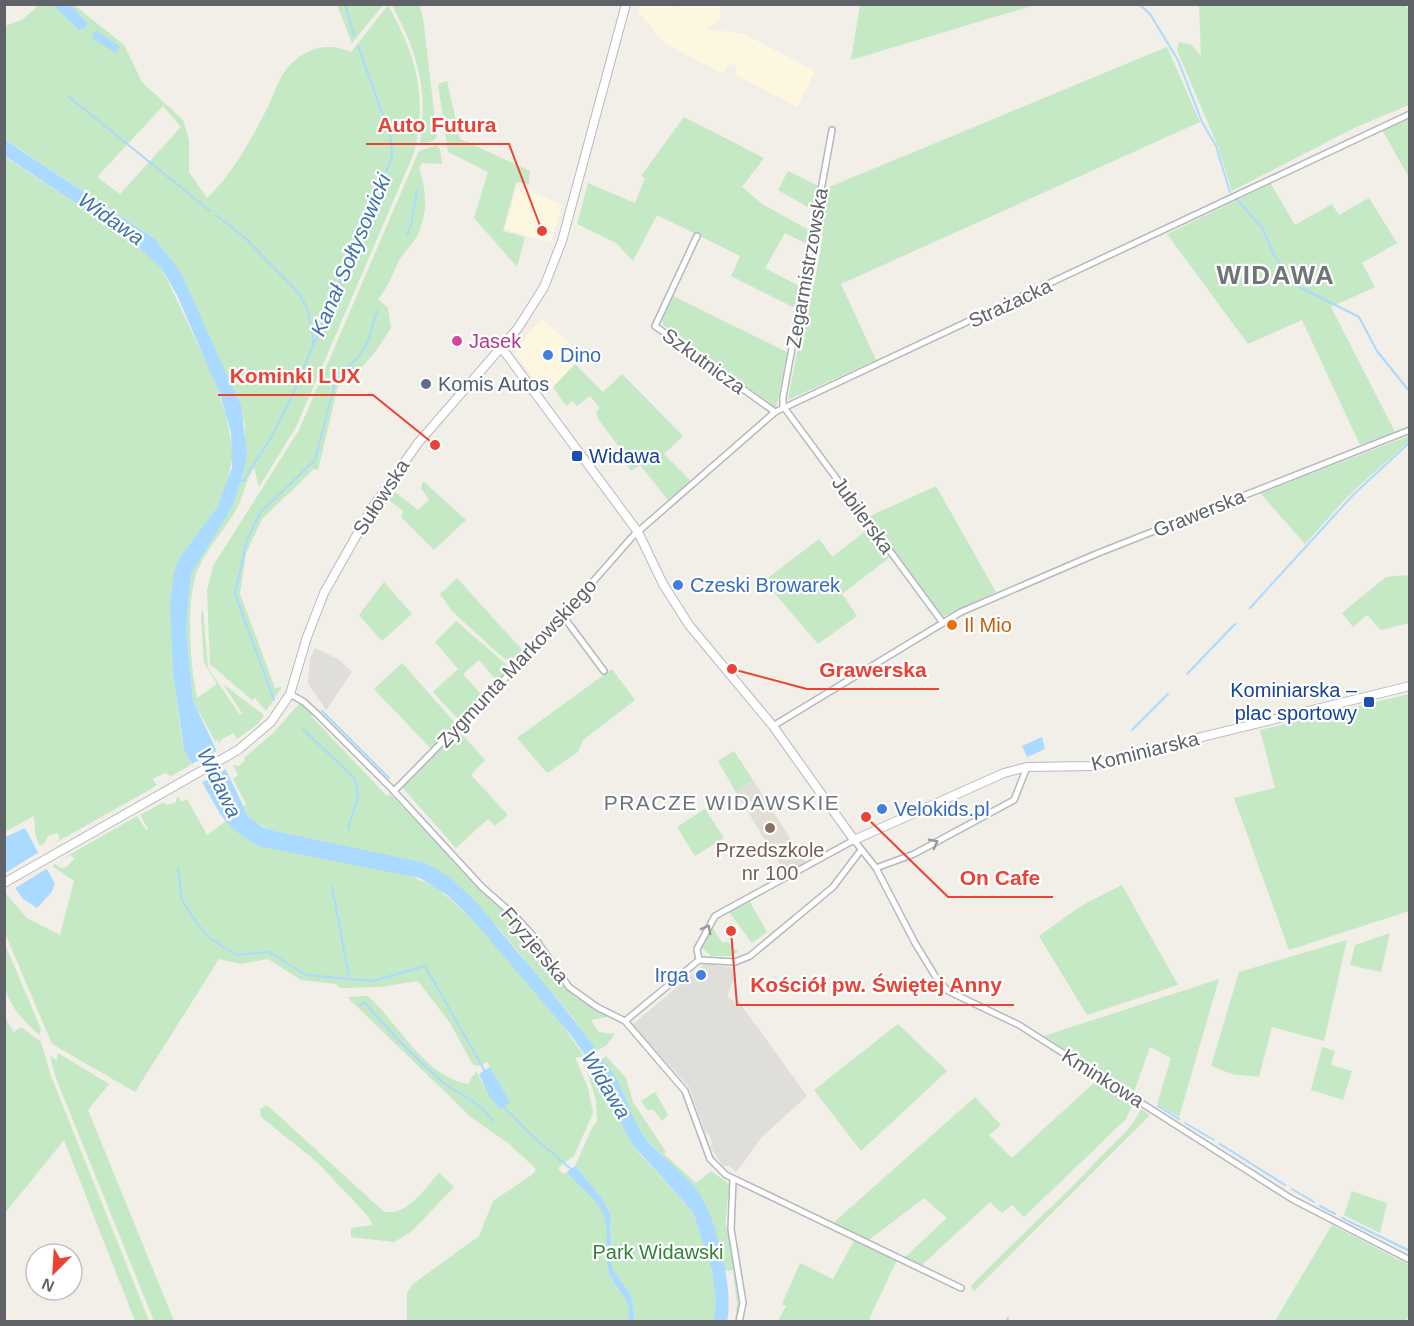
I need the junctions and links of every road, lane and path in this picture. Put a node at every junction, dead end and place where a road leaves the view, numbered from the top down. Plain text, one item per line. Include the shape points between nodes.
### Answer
1 (626, 4) edge
2 (1410, 114) edge
3 (832, 130) dead end
4 (697, 236) dead end
5 (501, 347) junction
6 (783, 406) junction
7 (774, 412) junction
8 (1410, 430) edge
9 (638, 532) junction
10 (563, 616) junction
11 (943, 623) junction
12 (604, 671) dead end
13 (1410, 686) edge
14 (290, 694) junction
15 (773, 726) junction
16 (1027, 767) junction
17 (394, 791) junction
18 (854, 840) junction
19 (861, 850) junction
20 (878, 868) junction
21 (4, 884) edge
22 (699, 960) junction
23 (625, 1021) junction
24 (733, 1180) junction
25 (1410, 1260) edge
26 (961, 1288) dead end
27 (739, 1322) edge

1 - 5 street, Sułowska via 552,270 534,306
2 - 6 street, Strażacka
3 - 6 street, Zegarmistrzowska
4 - 7 street, Szkutnicza via 656,326
5 - 9 street
5 - 14 street, Sułowska via 418,443 367,516 324,593
6 - 7 street, Strażacka
6 - 11 street, Jubilerska
7 - 9 street, Strażacka
8 - 11 street, Grawerska via 1016,587
9 - 10 street, Zygmunta Markowskiego
9 - 15 street via 663,584 689,625
10 - 12 street
10 - 17 street, Zygmunta Markowskiego
11 - 15 street, Grawerska
13 - 16 street, Kominiarska via 1091,766
14 - 17 street, Fryzjerska via 308,705
14 - 21 street, Sułowska via 262,731 226,757
15 - 18 street
16 - 18 street, Kominiarska via 978,782
20 -> 16 street via 914,854 1014,800
17 - 23 street, Fryzjerska via 482,887 525,927 569,987
18 - 19 street, Kminkowa
22 -> 18 street via 697,949 708,926 720,913
19 - 20 street, Kminkowa
19 - 22 street via 833,887 750,956 735,962
20 - 25 street, Kminkowa via 915,943 948,990 1019,1025 1292,1199
22 - 23 street
23 - 24 street, Fryzjerska via 685,1091 711,1159
24 - 26 street, Fryzjerska
24 - 27 street via 731,1229 743,1303

